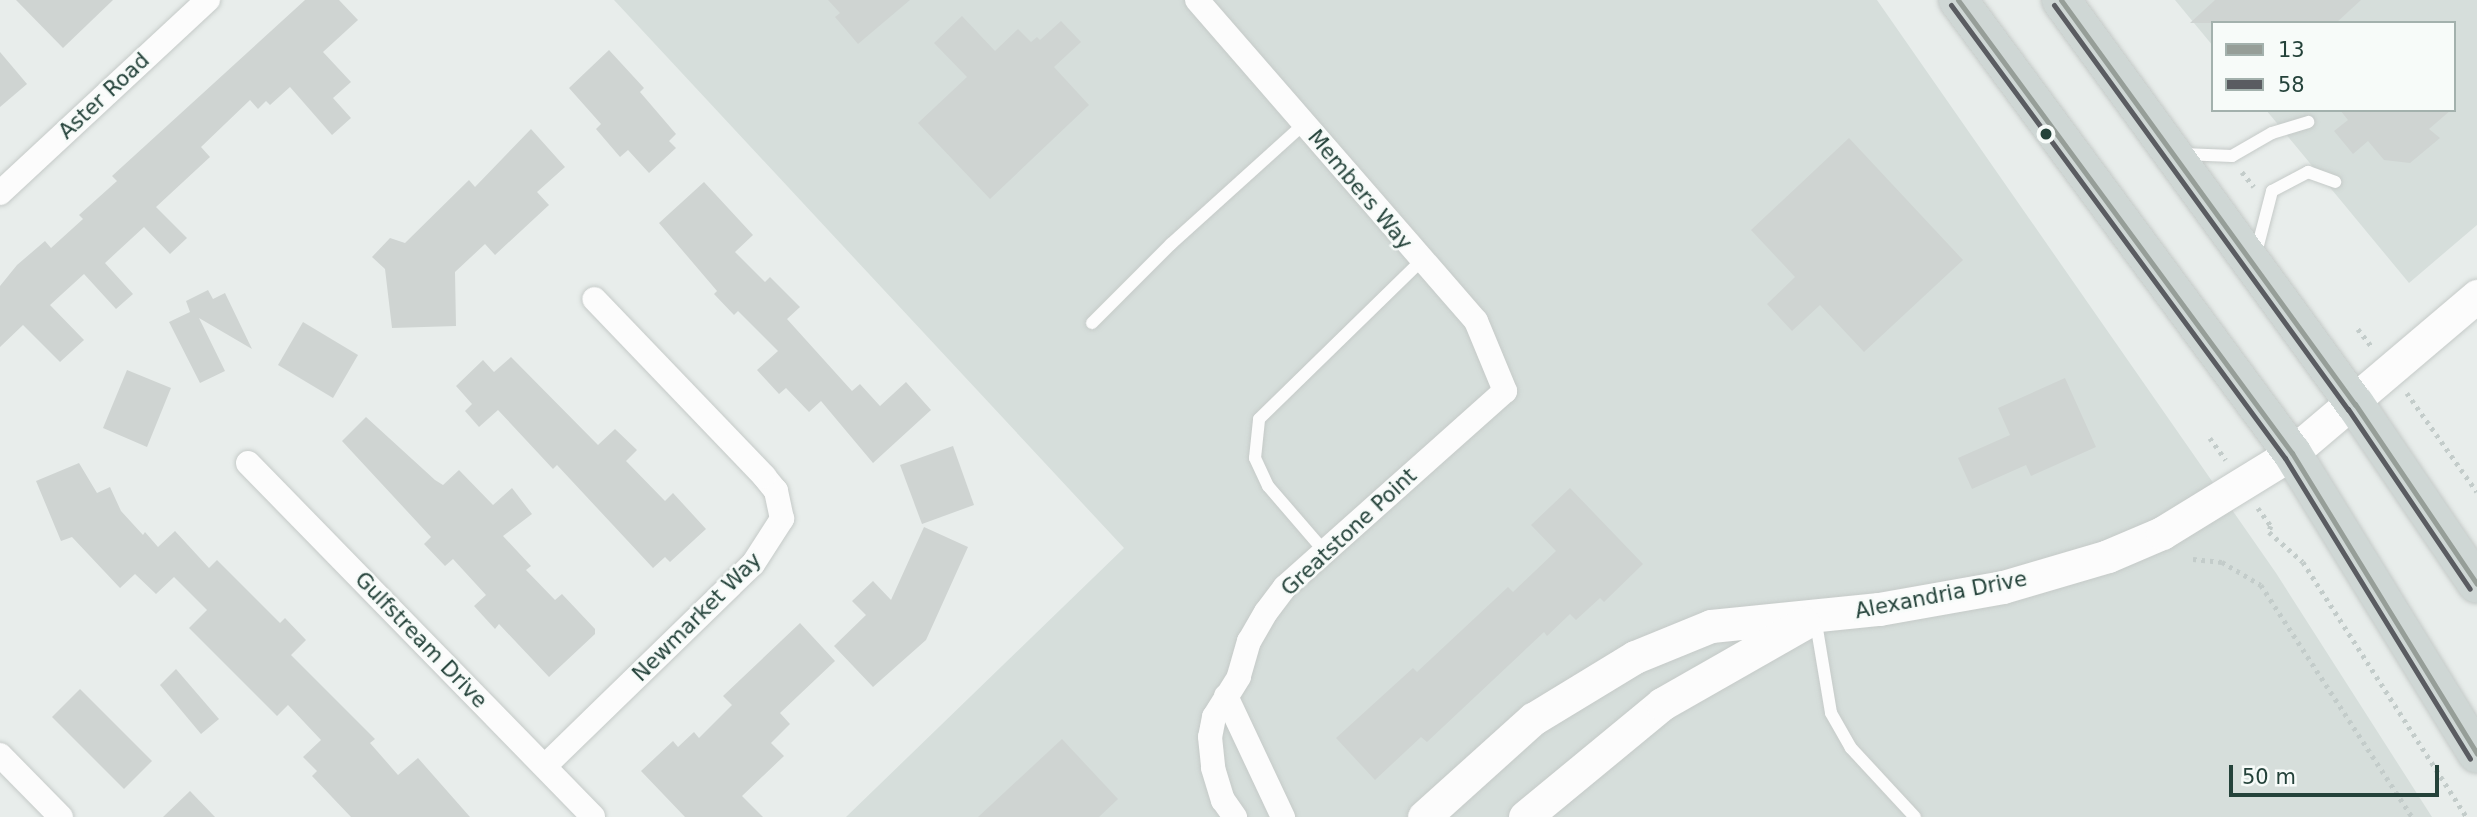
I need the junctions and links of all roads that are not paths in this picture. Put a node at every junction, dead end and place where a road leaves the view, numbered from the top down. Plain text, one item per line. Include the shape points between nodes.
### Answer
1 (208, 0) edge
2 (1197, 0) edge
3 (1958, 0) edge
4 (2061, 0) edge
5 (2308, 122) dead end
6 (1304, 124) junction
7 (2173, 154) junction
8 (2335, 182) dead end
9 (0, 193) edge
10 (1420, 262) junction
11 (2253, 267) junction
12 (2477, 296) edge
13 (594, 299) dead end
14 (1092, 323) dead end
15 (1505, 391) joint
16 (2355, 404) junction
17 (2291, 453) junction
18 (248, 463) dead end
19 (1325, 552) junction
20 (2477, 584) edge
21 (1815, 617) junction
22 (1226, 696) junction
23 (2477, 754) edge
24 (0, 755) edge
25 (545, 766) junction
26 (61, 817) edge
27 (593, 817) edge
28 (1235, 817) edge
29 (1283, 817) edge
30 (1424, 817) edge
31 (1525, 817) edge
32 (1915, 817) edge

1 - 9 street, Aster Road
2 - 6 street, Members Way
3 - 17 main road
4 - 7 main road
5 - 7 lane via 2272,133 2232,156
6 - 10 street, Members Way
6 - 14 lane via 1171,244
7 - 11 main road
8 - 11 lane via 2308,172 2272,191
10 - 15 street, Members Way via 1476,321
10 - 19 lane via 1259,419 1255,458 1268,486
11 - 16 main road
12 - 16 street, Alexandria Drive
13 - 25 street, Newmarket Way via 764,475 776,491 782,519 754,564
15 - 19 street, Greatstone Point
16 - 17 street, Alexandria Drive
16 - 20 main road
17 - 21 street, Alexandria Drive via 2162,533 2108,556 2003,587
17 - 23 main road
18 - 25 street, Gulfstream Drive
19 - 22 street, Greatstone Point via 1285,587 1266,612 1250,641 1239,677
21 - 30 street, Alexandria Drive via 1711,626 1635,657 1533,719
21 - 31 street, Alexandria Drive via 1662,704
21 - 32 lane via 1831,713 1851,748
22 - 28 street, Greatstone Point via 1210,737 1213,768 1223,800
22 - 29 street
24 - 26 street
25 - 27 street, Gulfstream Drive

